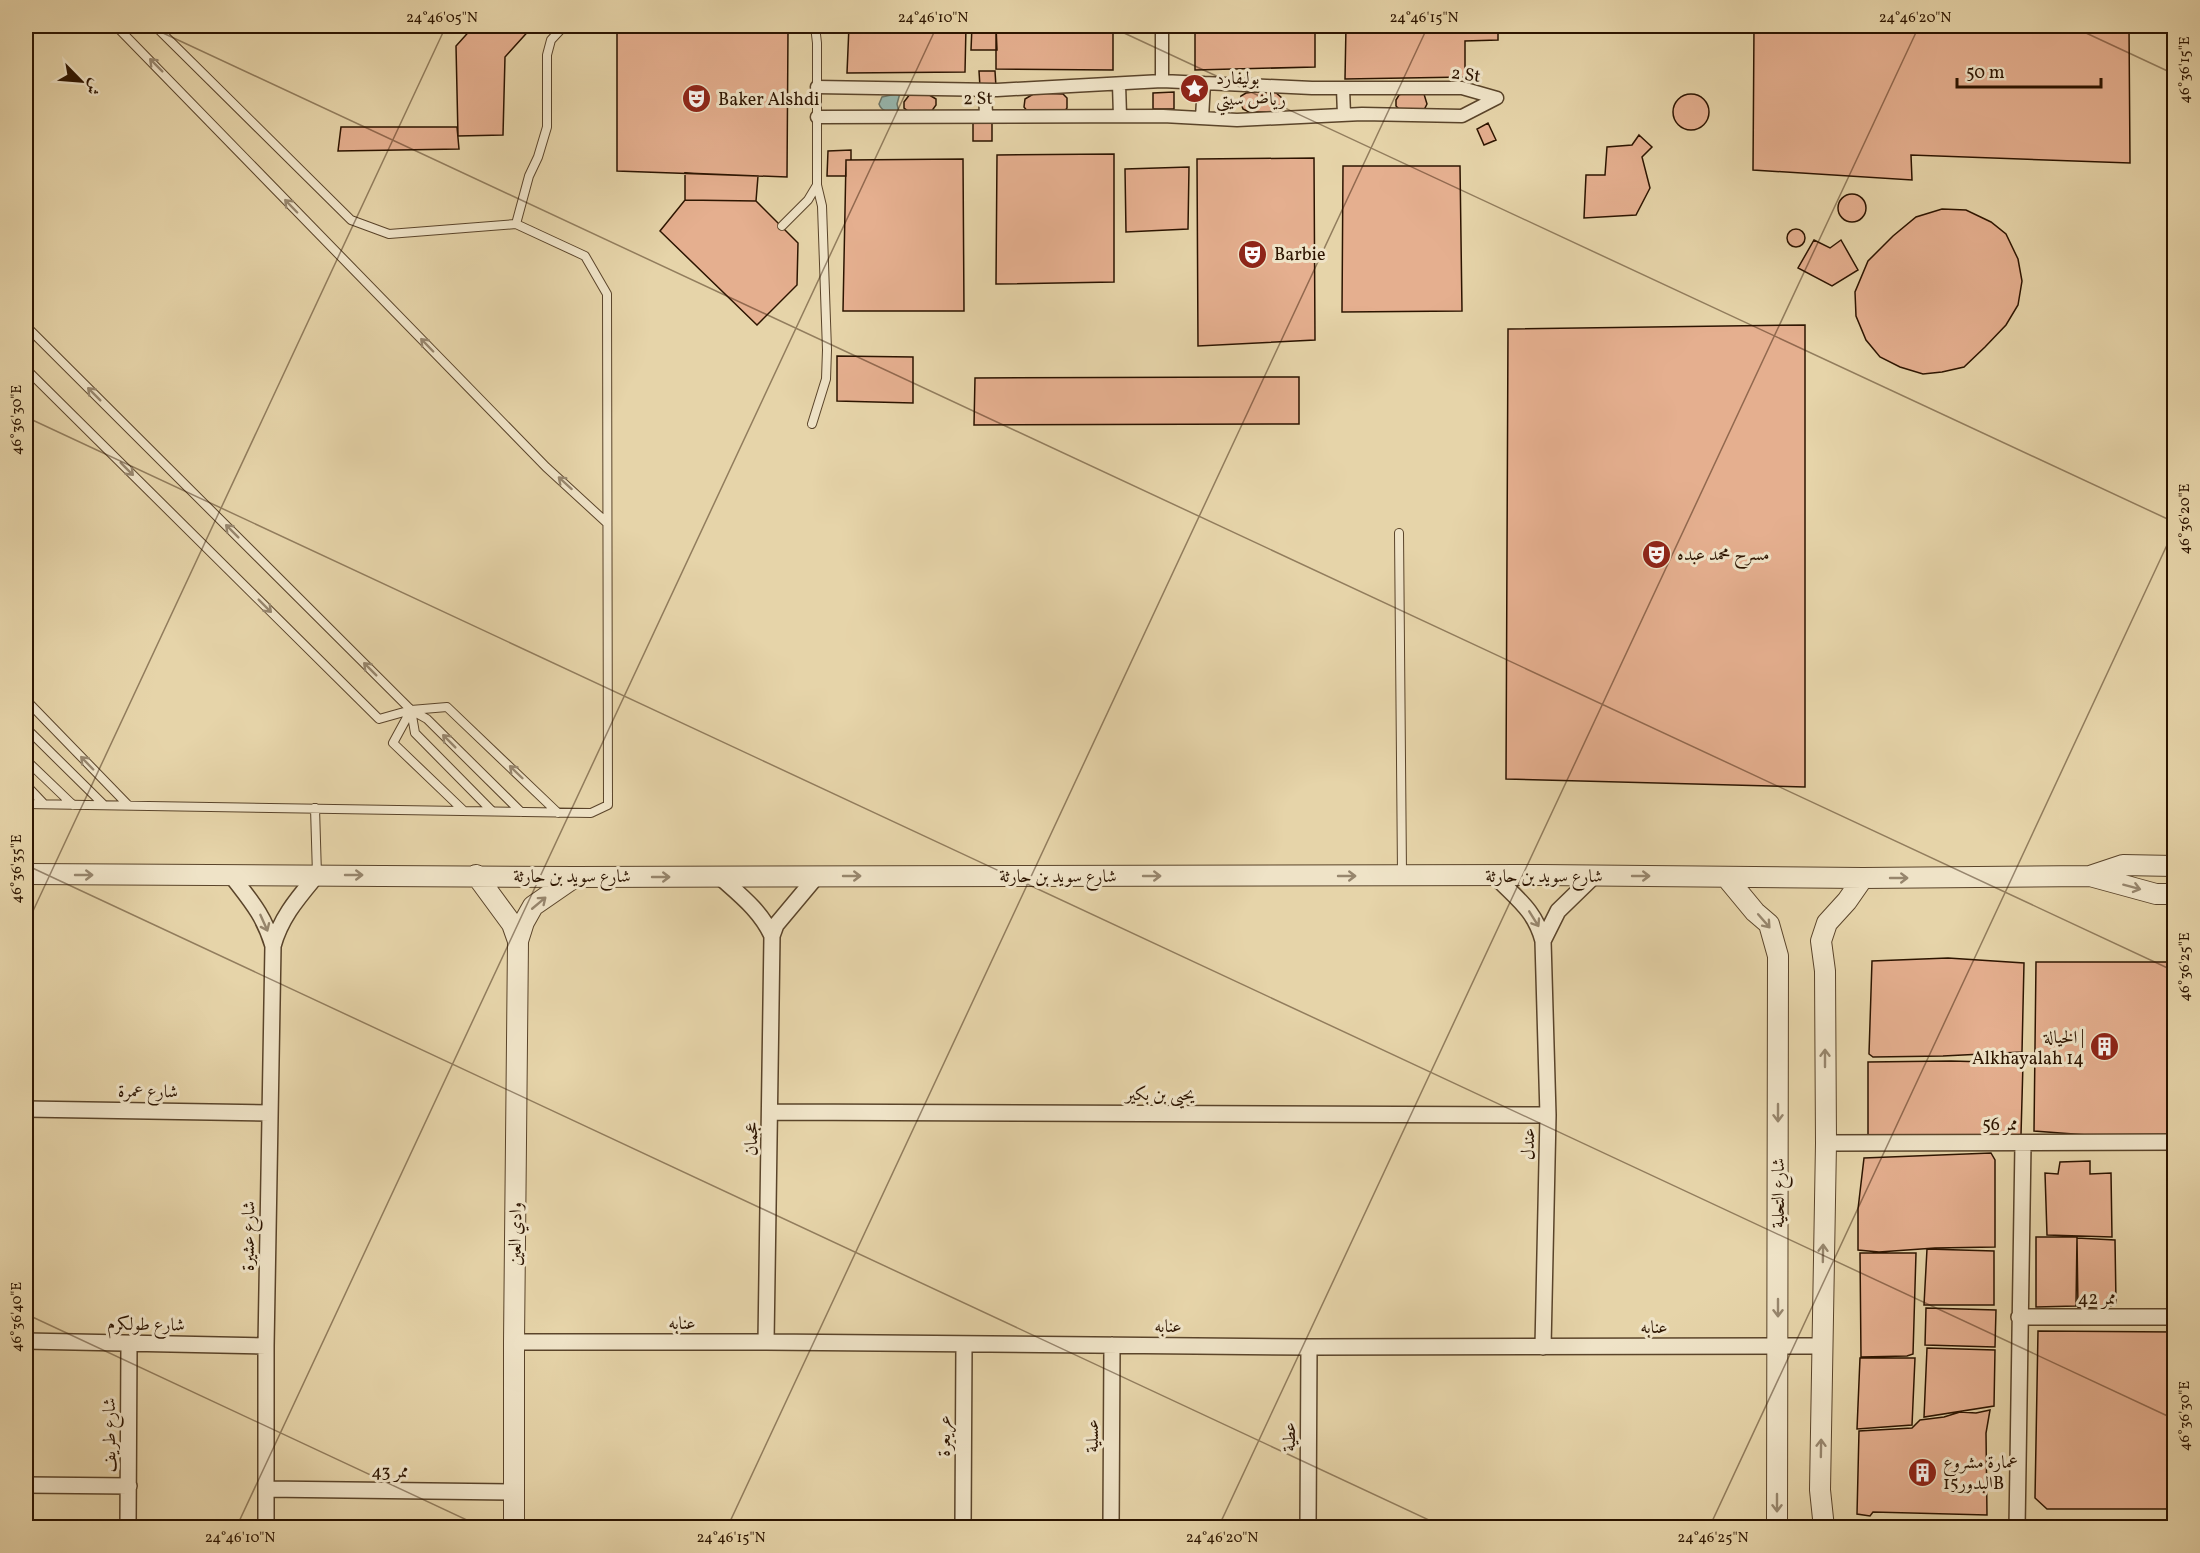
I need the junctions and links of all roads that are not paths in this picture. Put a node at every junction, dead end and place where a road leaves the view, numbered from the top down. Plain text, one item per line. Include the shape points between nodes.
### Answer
1 (116, 26) edge
2 (155, 26) edge
3 (564, 26) edge
4 (815, 26) edge
5 (1162, 26) edge
6 (1162, 81) junction
7 (1204, 83) junction
8 (1119, 84) junction
9 (817, 87) junction
10 (1343, 88) junction
11 (985, 90) junction
12 (1344, 115) junction
13 (986, 116) junction
14 (1120, 116) junction
15 (817, 117) junction
16 (1202, 118) junction
17 (817, 185) junction
18 (516, 224) junction
19 (782, 226) dead end
20 (26, 326) edge
21 (26, 369) edge
22 (812, 424) dead end
23 (608, 523) junction
24 (1399, 533) dead end
25 (26, 700) edge
26 (411, 710) junction
27 (26, 728) edge
28 (26, 760) edge
29 (26, 785) edge
30 (26, 804) edge
31 (45, 804) junction
32 (73, 805) junction
33 (104, 805) junction
34 (128, 805) junction
35 (315, 808) junction
36 (464, 811) junction
37 (492, 811) junction
38 (521, 812) junction
39 (558, 813) junction
40 (2175, 866) edge
41 (26, 874) edge
42 (231, 875) junction
43 (316, 875) junction
44 (476, 875) junction
45 (817, 876) junction
46 (1402, 876) junction
47 (1495, 876) junction
48 (1594, 876) junction
49 (2090, 876) junction
50 (575, 877) junction
51 (720, 877) junction
52 (1726, 877) junction
53 (1863, 878) junction
54 (2175, 894) edge
55 (772, 936) junction
56 (518, 941) junction
57 (1543, 941) junction
58 (273, 946) junction
59 (26, 1109) edge
60 (771, 1112) junction
61 (269, 1113) junction
62 (1548, 1115) junction
63 (2175, 1142) edge
64 (1826, 1143) junction
65 (2023, 1143) junction
66 (2019, 1317) junction
67 (2175, 1317) edge
68 (26, 1341) edge
69 (514, 1342) junction
70 (766, 1342) junction
71 (129, 1344) junction
72 (964, 1344) junction
73 (1112, 1345) junction
74 (266, 1346) junction
75 (1778, 1346) junction
76 (1821, 1346) junction
77 (1308, 1347) junction
78 (1543, 1347) junction
79 (26, 1485) edge
80 (129, 1486) junction
81 (266, 1489) junction
82 (514, 1492) junction
83 (128, 1527) edge
84 (266, 1527) edge
85 (514, 1527) edge
86 (963, 1527) edge
87 (1111, 1527) edge
88 (1308, 1527) edge
89 (1777, 1527) edge
90 (1824, 1527) edge
91 (2017, 1527) edge

23 -> 1 lane via 538,458
2 - 18 lane via 351,220 389,234
3 - 18 lane via 551,40 547,55 547,127
4 - 9 lane
5 - 6 street
6 - 7 street, 2 St
6 - 8 street, 2 St
7 - 10 street, 2 St
7 - 16 street
8 - 11 street, 2 St
8 - 14 street
9 - 11 street, 2 St
9 - 15 lane
10 - 12 street
10 - 12 street, 2 St via 1462,88 1497,98 1462,116
11 - 13 street
12 - 16 street, 2 St
13 - 14 street, 2 St
13 - 15 street, 2 St
14 - 16 street, 2 St
15 - 17 lane
17 - 19 lane
17 - 22 lane via 822,206 827,350 826,379
18 - 23 lane via 585,256 607,294
26 -> 20 lane
21 -> 26 lane via 379,719
23 - 39 lane via 608,805 591,813
24 - 46 lane
34 -> 25 lane
26 - 36 lane via 393,743
26 - 37 lane via 415,733
38 -> 26 lane via 427,719
39 -> 26 lane via 447,707
27 - 33 lane
28 - 32 lane
29 - 31 lane
30 - 31 lane
31 - 32 lane
32 - 33 lane
33 - 34 lane
34 - 35 lane
35 - 36 lane
35 - 43 lane
36 - 37 lane
37 - 38 lane
38 - 39 lane
40 - 49 street via 2123,865
41 -> 42 street, شارع سويد بن حارثة
42 - 43 street, شارع سويد بن حارثة
42 -> 58 street, شارع عشيرة via 259,911
43 -> 44 street, شارع سويد بن حارثة
43 - 58 street, شارع عشيرة via 289,908
44 - 50 street, شارع سويد بن حارثة
44 - 56 street, وادي العين via 512,924
45 -> 46 street, شارع سويد بن حارثة
45 - 51 street, شارع سويد بن حارثة
45 - 55 street
46 - 47 street, شارع سويد بن حارثة
47 - 48 street, شارع سويد بن حارثة
47 -> 57 street, عندل via 1530,912
48 -> 52 street, شارع سويد بن حارثة
48 - 57 street, عندل via 1558,911
53 -> 49 street, شارع سويد بن حارثة
49 -> 54 street via 2156,894
50 -> 51 street, شارع سويد بن حارثة
56 -> 50 street, وادي العين via 533,906
51 - 55 street via 766,922
52 - 53 street, شارع سويد بن حارثة
52 -> 75 street, شارع التحلية via 1769,924 1778,956
64 -> 53 street via 1825,971 1821,941 1827,923
55 - 60 street, عجمان
56 - 69 street, وادي العين
57 - 62 street, عندل
58 - 61 street, شارع عشيرة
59 - 61 street, شارع عمرة
60 - 62 street, يحيى بن بكير
60 - 70 street, عجمان
61 - 74 street, شارع عشيرة
62 - 78 street, عندل
63 - 65 street, ممر 56
64 - 65 street, ممر 56
76 -> 64 street
65 - 66 street
66 - 67 street, ممر 42
66 - 91 street
68 - 71 street, شارع طولكرم
69 - 70 street, عنابه
69 - 82 street, وادي العين
70 - 72 street, عنابه
71 - 74 street, شارع طولكرم
71 - 80 street, شارع طريف
72 - 73 street, عنابه
72 - 86 street, عريعرة
73 - 77 street, عنابه
73 - 87 street, عسلية
74 - 81 street, شارع عشيرة
75 - 76 street, عنابه
75 - 78 street, عنابه
75 -> 89 street, شارع التحلية
90 -> 76 street via 1820,1490
77 - 78 street, عنابه
77 - 88 street, عطية
79 - 80 street
80 - 83 street, شارع طريف
81 - 82 street, ممر 43
81 - 84 street, شارع عشيرة
82 - 85 street, وادي العين

